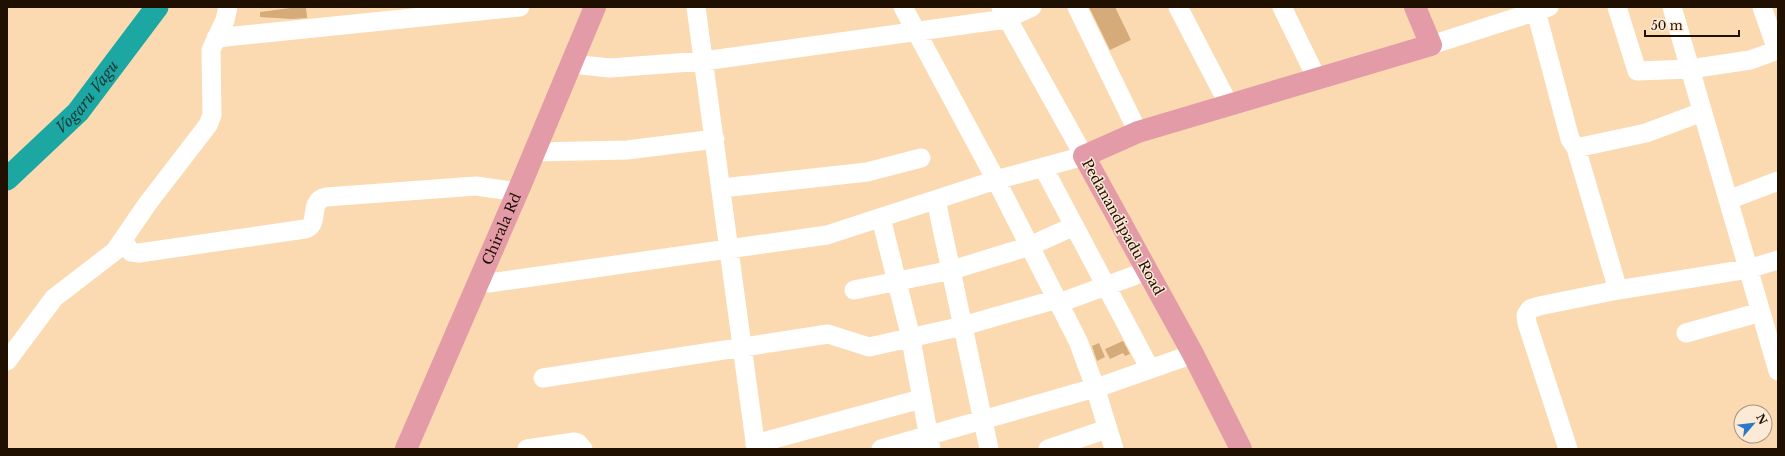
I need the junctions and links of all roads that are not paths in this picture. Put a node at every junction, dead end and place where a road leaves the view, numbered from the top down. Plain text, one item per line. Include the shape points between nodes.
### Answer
1 (228, 7) edge
2 (520, 7) edge
3 (595, 7) edge
4 (696, 7) edge
5 (903, 7) edge
6 (1032, 7) edge
7 (1077, 7) edge
8 (1178, 7) edge
9 (1282, 7) edge
10 (1415, 7) edge
11 (1617, 7) edge
12 (1672, 7) edge
13 (1762, 7) edge
14 (1542, 9) edge
15 (1004, 13) edge
16 (915, 31) junction
17 (216, 38) junction
18 (1431, 45) junction
19 (1777, 50) edge
20 (704, 62) junction
21 (571, 64) junction
22 (1690, 69) junction
23 (1317, 79) junction
24 (1230, 105) junction
25 (1702, 112) junction
26 (1138, 132) junction
27 (715, 139) junction
28 (1576, 148) junction
29 (534, 152) junction
30 (1084, 156) junction
31 (921, 158) dead end
32 (1043, 167) junction
33 (996, 180) junction
34 (1778, 181) edge
35 (722, 188) junction
36 (517, 192) junction
37 (936, 200) junction
38 (1728, 200) junction
39 (881, 218) junction
40 (1074, 226) junction
41 (123, 240) junction
42 (1030, 246) junction
43 (730, 248) junction
44 (1778, 260) edge
45 (1748, 268) junction
46 (952, 270) junction
47 (1147, 271) junction
48 (479, 280) junction
49 (897, 282) junction
50 (1106, 287) junction
51 (854, 290) dead end
52 (1618, 290) junction
53 (1058, 301) junction
54 (1761, 312) junction
55 (963, 326) junction
56 (1686, 333) dead end
57 (911, 339) junction
58 (743, 348) junction
59 (1193, 354) junction
60 (7, 361) edge
61 (1150, 369) junction
62 (1778, 371) edge
63 (543, 378) dead end
64 (1095, 387) junction
65 (921, 399) junction
66 (982, 420) junction
67 (1107, 429) junction
68 (929, 442) edge
69 (755, 446) edge
70 (1238, 448) edge
71 (406, 449) edge
72 (527, 449) edge
73 (583, 449) edge
74 (881, 449) edge
75 (989, 449) edge
76 (1048, 449) edge
77 (1114, 449) edge
78 (1568, 449) edge

1 - 17 street
2 - 17 street
3 - 21 main road, Chirala Rd
4 - 20 street
5 - 16 street
6 - 15 street
7 - 26 street
8 - 24 street
9 - 23 street
10 - 18 main road
11 - 22 street via 1637,71
12 - 22 street
13 - 19 street
14 - 18 street
14 - 28 street via 1570,139
15 - 16 street
15 - 30 street, Pedanandipadu Road
16 - 20 street
16 - 33 street
17 - 41 street via 210,53 211,119
18 - 23 main road
19 - 22 street via 1750,60
20 - 21 street via 610,68
20 - 27 street
21 - 29 main road, Chirala Rd
22 - 25 street
23 - 24 main road
24 - 26 main road
25 - 28 street via 1646,133
25 - 38 street
26 - 30 main road
27 - 29 street via 627,150
27 - 35 street
28 - 52 street
29 - 36 main road, Chirala Rd
30 - 32 street
30 - 47 main road, Pedanandipadu Road
31 - 35 street via 867,172
32 - 33 street
32 - 40 street
33 - 37 street
33 - 42 street
34 - 38 street
35 - 43 street
36 - 41 street via 476,186 326,197 319,199 312,224 305,229 139,254 130,252
36 - 48 main road, Chirala Rd
37 - 39 street
37 - 46 street
38 - 45 street
39 - 43 street via 828,235
39 - 49 street
40 - 42 street
40 - 50 street
41 - 60 street via 110,256 54,298
42 - 46 street
42 - 53 street
43 - 48 street via 489,283
43 - 58 street
44 - 45 street
45 - 52 street
45 - 54 street
46 - 49 street
46 - 55 street
47 - 50 street
47 - 59 main road, Pedanandipadu Road
48 - 71 main road, Chirala Rd
49 - 51 street
49 - 57 street
50 - 53 street
50 - 61 street
52 - 78 street via 1539,306 1530,309 1526,315
53 - 55 street
53 - 64 street via 1078,341
54 - 56 street
54 - 62 street
55 - 57 street
55 - 66 street
57 - 58 street via 869,347 828,334
57 - 65 street
58 - 63 street
58 - 69 street
59 - 61 street
59 - 70 main road, Pedanandipadu Road
61 - 64 street
64 - 66 street
64 - 67 street
65 - 68 street
65 - 69 street
66 - 68 street
66 - 75 street
67 - 76 street
67 - 77 street
68 - 74 street
72 - 73 street via 574,442

